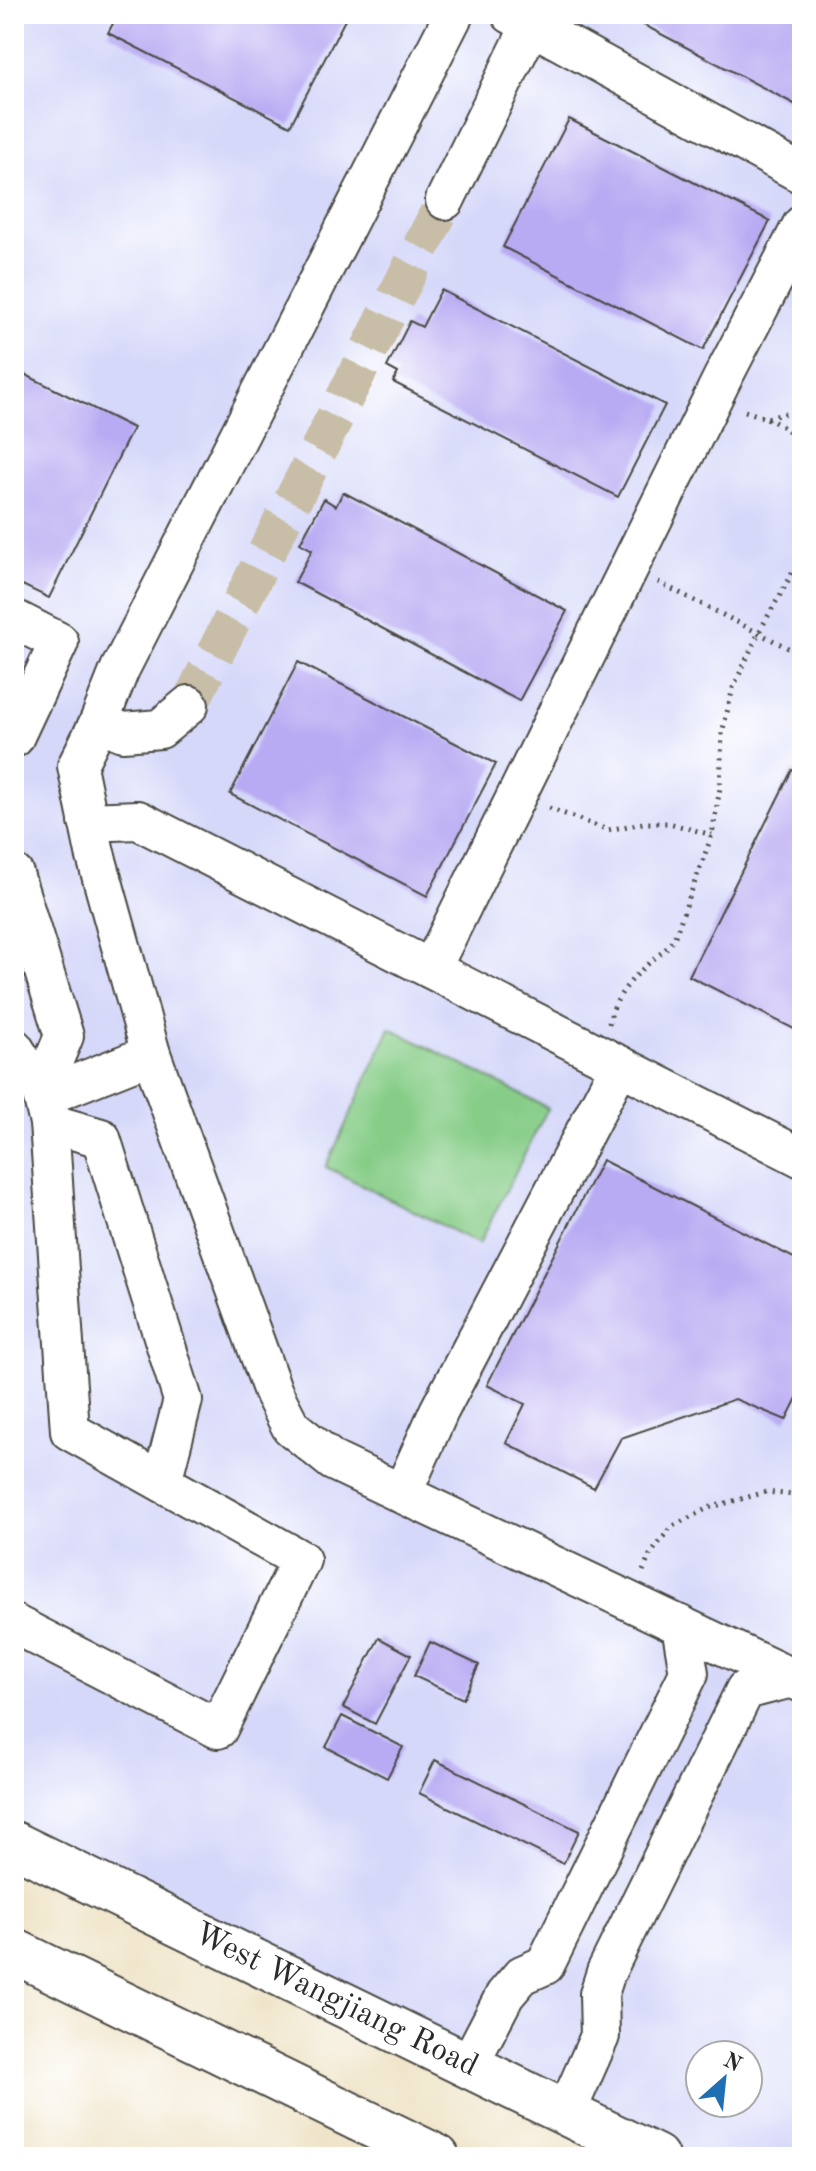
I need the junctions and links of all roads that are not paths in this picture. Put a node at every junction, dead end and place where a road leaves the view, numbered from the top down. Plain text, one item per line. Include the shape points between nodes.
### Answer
1 (454, 14) edge
2 (520, 18) edge
3 (802, 174) edge
4 (445, 200) tunnel mouth
5 (802, 225) edge
6 (14, 619) edge
7 (189, 705) tunnel mouth
8 (99, 722) junction
9 (14, 738) edge
10 (88, 822) junction
11 (14, 874) edge
12 (431, 969) junction
13 (14, 1048) edge
14 (151, 1054) junction
15 (610, 1060) junction
16 (44, 1104) junction
17 (802, 1158) edge
18 (162, 1482) junction
19 (402, 1494) junction
20 (14, 1624) edge
21 (681, 1625) junction
22 (797, 1681) edge
23 (14, 1844) edge
24 (14, 1951) edge
25 (468, 2066) junction
26 (566, 2113) junction
27 (437, 2157) edge
28 (656, 2157) edge

1 - 8 lane via 120,669
2 - 3 lane
2 - 4 lane
5 - 12 lane
6 - 9 lane via 59,642
7 - 8 lane via 160,729 123,732
8 - 10 lane via 77,766
10 - 12 lane via 138,820
10 - 14 lane
11 - 16 lane via 64,1036
12 - 15 lane
13 - 16 lane
14 - 16 lane
14 - 19 lane via 273,1392 291,1427 333,1461
15 - 17 lane
15 - 19 lane
16 - 18 lane via 101,1138 106,1152 183,1400
16 - 18 lane via 70,1431
18 - 20 lane via 301,1560 218,1729
19 - 21 lane
21 - 22 lane
21 - 25 lane via 689,1673 545,1965 522,1975 505,1995
22 - 26 lane via 745,1690 606,1972 599,1994 600,2036
23 - 25 main road, West Wangjiang Road
24 - 27 main road
25 - 26 main road, West Wangjiang Road
26 - 28 main road, West Wangjiang Road

